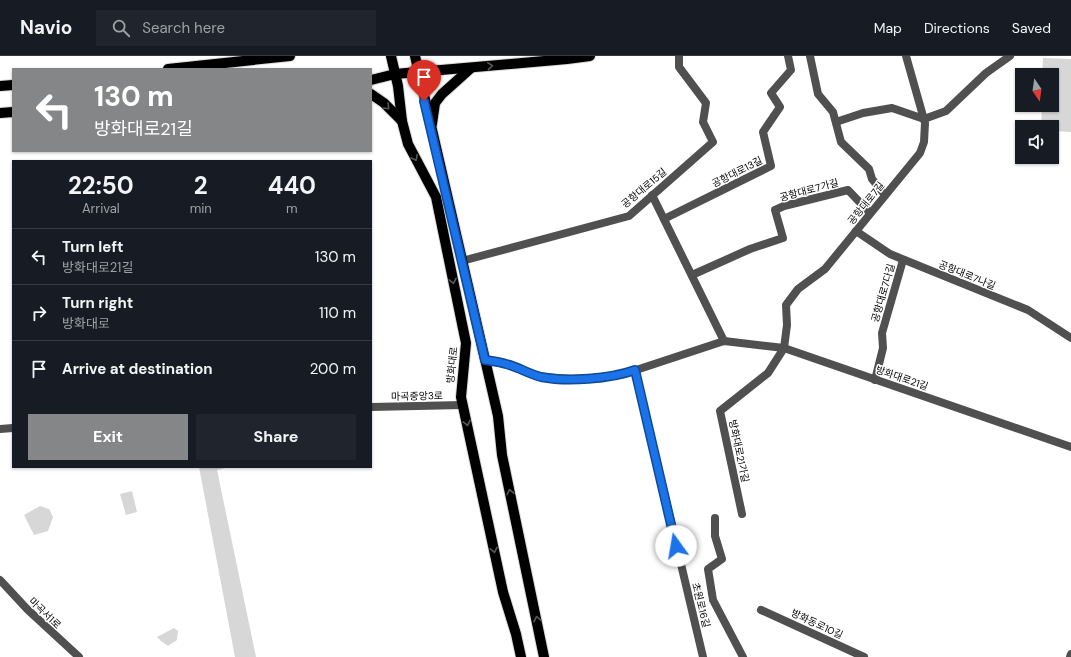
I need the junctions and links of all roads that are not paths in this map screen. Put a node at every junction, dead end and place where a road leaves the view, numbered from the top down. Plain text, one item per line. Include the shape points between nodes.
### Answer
1 (290, 56) edge
2 (390, 56) edge
3 (415, 56) edge
4 (590, 56) edge
5 (679, 56) edge
6 (788, 56) edge
7 (810, 56) edge
8 (906, 56) edge
9 (1010, 56) edge
10 (177, 68) edge
11 (471, 68) junction
12 (418, 72) junction
13 (395, 74) junction
14 (372, 80) edge
15 (12, 84) edge
16 (0, 86) edge
17 (372, 95) edge
18 (12, 112) edge
19 (0, 113) edge
20 (924, 119) junction
21 (402, 121) junction
22 (836, 122) junction
23 (431, 130) junction
24 (652, 195) junction
25 (885, 195) junction
26 (870, 213) junction
27 (664, 219) junction
28 (856, 231) junction
29 (903, 260) junction
30 (462, 261) junction
31 (692, 275) junction
32 (1071, 338) edge
33 (724, 341) junction
34 (784, 348) junction
35 (485, 360) junction
36 (635, 370) junction
37 (875, 380) junction
38 (463, 405) junction
39 (372, 407) edge
40 (12, 428) edge
41 (0, 429) edge
42 (1071, 447) edge
43 (742, 514) dead end
44 (715, 518) dead end
45 (0, 580) edge
46 (761, 610) dead end
47 (1071, 654) edge
48 (79, 657) edge
49 (521, 657) edge
50 (544, 657) edge
51 (703, 657) edge
52 (743, 657) edge
53 (864, 657) edge
54 (1070, 657) edge

1 - 10 main road
2 - 13 main road, 방화대로
3 - 12 main road
11 -> 4 main road
5 - 24 street, 공항대로15길 via 679,67 706,103 703,122 713,142
6 - 27 street, 공항대로13길 via 791,70 772,93 780,107 763,132 770,166
7 - 22 street via 818,94 832,112
8 - 20 street, 공항대로7길
9 - 20 street via 986,73 946,111
11 - 12 main road
11 - 23 main road via 442,94 435,104
12 - 13 main road
12 - 23 main road
13 - 14 main road
13 - 21 main road, 방화대로
15 - 16 main road
17 -> 21 main road
18 - 19 main road
20 - 22 street via 892,108 863,113
20 - 25 street, 공항대로7길 via 924,142 920,153
21 -> 38 main road, 방화대로 via 408,144 436,197 466,343 461,388
22 - 25 street via 841,142 868,169 872,179
23 - 30 main road
24 - 27 street
24 - 30 street, 공항대로15길 via 629,216
25 - 26 street, 공항대로7길
26 - 28 street, 공항대로7길
26 - 31 street, 공항대로7가길 via 848,190 784,206 775,210 783,238 750,249
27 - 31 street
28 - 29 street, 공항대로7나길
28 - 34 street, 공항대로7길 via 825,269 798,289 786,305
29 - 32 street, 공항대로7나길 via 1028,310
29 - 37 street, 공항대로7다길 via 882,333 883,348
30 - 35 main road
31 - 33 street
33 - 34 street, 방화대로21길
33 - 36 street, 방화대로21길
34 - 37 street, 방화대로21길
34 - 43 street, 방화대로21가길 via 768,373 720,411
35 - 36 street, 방화대로21길 via 506,364 541,377 594,378
50 -> 35 main road
36 - 51 street, 초원로16길
37 - 42 street, 방화대로21길
38 - 39 street, 마곡중앙3로
38 -> 49 main road, 방화대로 via 503,592
40 - 41 street
44 - 52 street via 715,536 722,559 708,569 713,600
45 - 48 street, 마곡서1로
46 - 53 street, 방화동로10길
47 - 54 street

